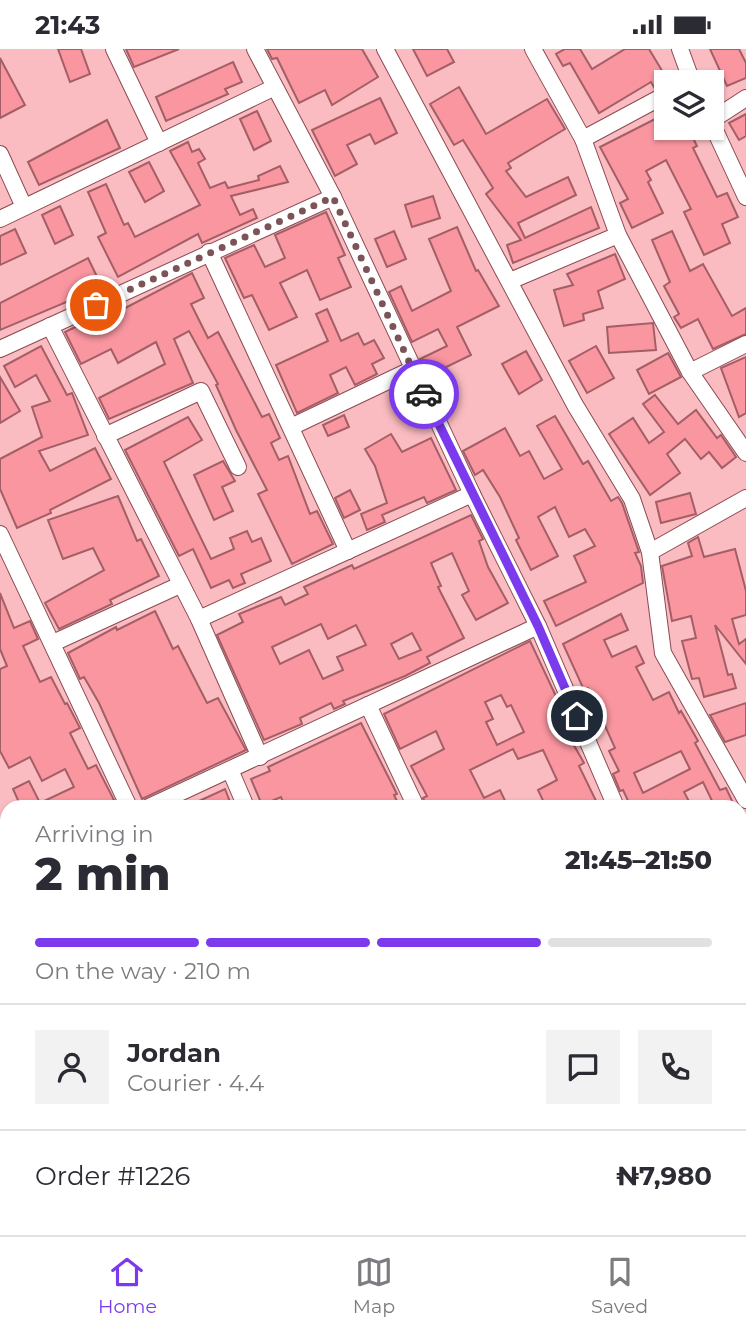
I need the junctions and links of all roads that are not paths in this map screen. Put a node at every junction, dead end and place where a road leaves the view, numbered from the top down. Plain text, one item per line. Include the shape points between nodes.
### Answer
1 (114, 49) edge
2 (255, 49) edge
3 (386, 49) edge
4 (533, 49) edge
5 (680, 49) edge
6 (686, 70) edge
7 (274, 88) junction
8 (746, 98) edge
9 (654, 101) edge
10 (724, 114) edge
11 (583, 139) junction
12 (720, 140) edge
13 (159, 143) junction
14 (0, 154) edge
15 (333, 197) junction
16 (746, 197) edge
17 (24, 207) junction
18 (0, 219) edge
19 (618, 235) junction
20 (209, 252) junction
21 (510, 281) junction
22 (50, 326) junction
23 (746, 344) edge
24 (0, 349) edge
25 (413, 369) junction
26 (690, 372) junction
27 (291, 427) junction
28 (106, 436) junction
29 (746, 453) edge
30 (238, 467) dead end
31 (472, 495) junction
32 (746, 498) edge
33 (0, 534) edge
34 (348, 551) junction
35 (650, 552) junction
36 (180, 585) junction
37 (199, 619) junction
38 (538, 626) junction
39 (52, 643) junction
40 (368, 705) junction
41 (260, 758) junction
42 (231, 772) junction
43 (126, 800) edge
44 (165, 800) edge
45 (243, 800) edge
46 (413, 800) edge
47 (613, 800) edge
48 (746, 800) edge

1 - 13 street
2 - 7 street
3 - 21 street
4 - 11 street
5 - 6 street
7 - 13 street
7 - 15 street
8 - 10 street
9 - 11 street
11 - 19 street
12 - 16 street
13 - 17 street
14 - 17 street
15 - 20 street
15 - 25 street
17 - 18 street
19 - 21 street
19 - 26 street
20 - 22 street
20 - 27 street
21 - 35 street via 575,405 632,499
22 - 24 street
22 - 28 street
23 - 26 street
25 - 27 street
25 - 31 street
26 - 29 street
27 - 34 street
28 - 30 street via 201,391
28 - 36 street
31 - 34 street
31 - 38 street
32 - 35 street
33 - 39 street
34 - 37 street
35 - 48 street via 663,653
36 - 37 street
36 - 39 street
37 - 41 street
38 - 40 street
38 - 47 street
39 - 43 street
40 - 41 street
40 - 46 street
41 - 42 street
42 - 44 street
42 - 45 street

